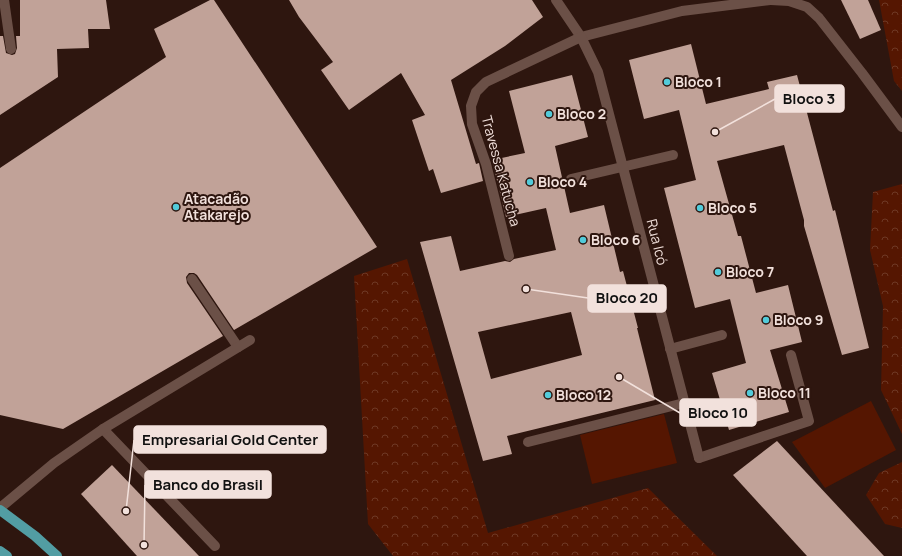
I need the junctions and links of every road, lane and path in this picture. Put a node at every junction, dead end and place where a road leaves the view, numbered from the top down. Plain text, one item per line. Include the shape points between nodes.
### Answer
1 (4, 0) edge
2 (556, 0) edge
3 (771, 0) edge
4 (581, 37) junction
5 (11, 49) dead end
6 (902, 127) edge
7 (673, 155) dead end
8 (623, 167) junction
9 (570, 179) dead end
10 (509, 256) dead end
11 (192, 279) dead end
12 (722, 335) dead end
13 (250, 340) dead end
14 (238, 347) junction
15 (670, 349) junction
16 (791, 356) dead end
17 (684, 403) junction
18 (103, 428) junction
19 (528, 442) dead end
20 (0, 509) edge
21 (215, 546) dead end
22 (0, 550) edge
23 (7, 556) edge
24 (57, 556) edge

1 - 5 street
2 - 4 street, Rua Icó
3 - 4 street, Travessa Katucha via 682,11
3 - 6 street, Travessa Katucha via 789,1 806,7 819,18
4 - 8 street, Rua Icó via 598,72
4 - 10 street, Travessa Katucha via 486,82 476,92 471,106 472,124 486,164
7 - 8 street
8 - 9 street
8 - 15 street, Rua Icó
11 - 14 street
12 - 15 street
13 - 14 street
14 - 18 street
15 - 17 street, Rua Icó
16 - 17 street, Rua Icó via 809,420 698,458
17 - 19 street
18 - 20 street via 54,463
18 - 21 street
20 - 24 main road
22 - 23 main road

